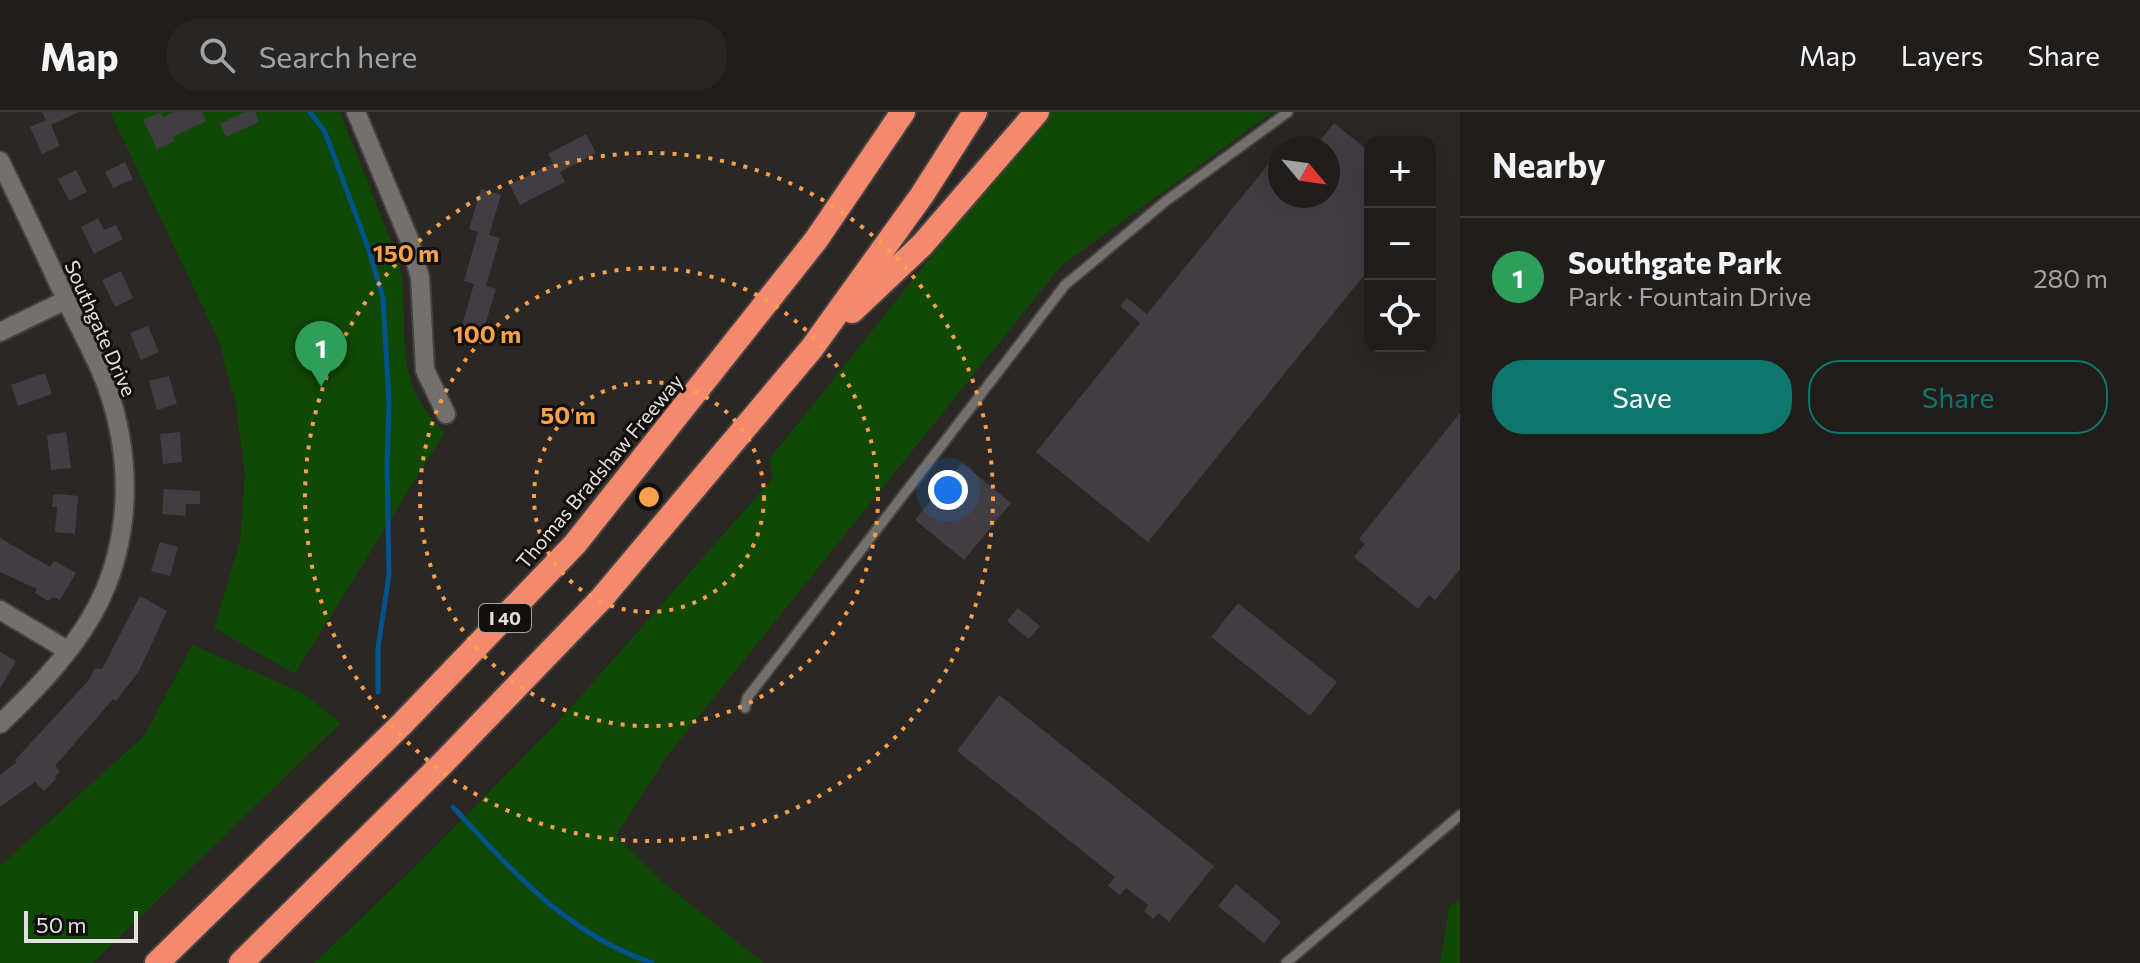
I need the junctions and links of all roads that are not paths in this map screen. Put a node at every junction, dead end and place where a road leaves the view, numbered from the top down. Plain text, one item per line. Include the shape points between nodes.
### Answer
1 (356, 112) edge
2 (903, 112) edge
3 (975, 112) edge
4 (1037, 112) edge
5 (1288, 112) edge
6 (0, 161) edge
7 (66, 300) junction
8 (0, 332) edge
9 (812, 348) junction
10 (446, 414) dead end
11 (0, 610) edge
12 (67, 650) junction
13 (745, 708) dead end
14 (0, 724) edge
15 (1460, 815) edge
16 (157, 963) edge
17 (241, 963) edge
18 (1286, 963) edge

1 - 10 street via 409,239 420,277 425,370
2 - 16 highway, Thomas Bradshaw Freeway / I 40 via 816,240 575,544 402,724
3 - 9 highway, I 40
4 - 9 highway via 922,245
5 - 13 lane via 1166,201 1065,285 747,698
6 - 7 street, Southgate Drive
7 - 8 street
7 - 12 street, Southgate Drive via 107,386 123,449 125,486 110,575
9 - 17 highway, I 40 via 602,598
11 - 12 street
12 - 14 street, Southgate Drive
15 - 18 lane

